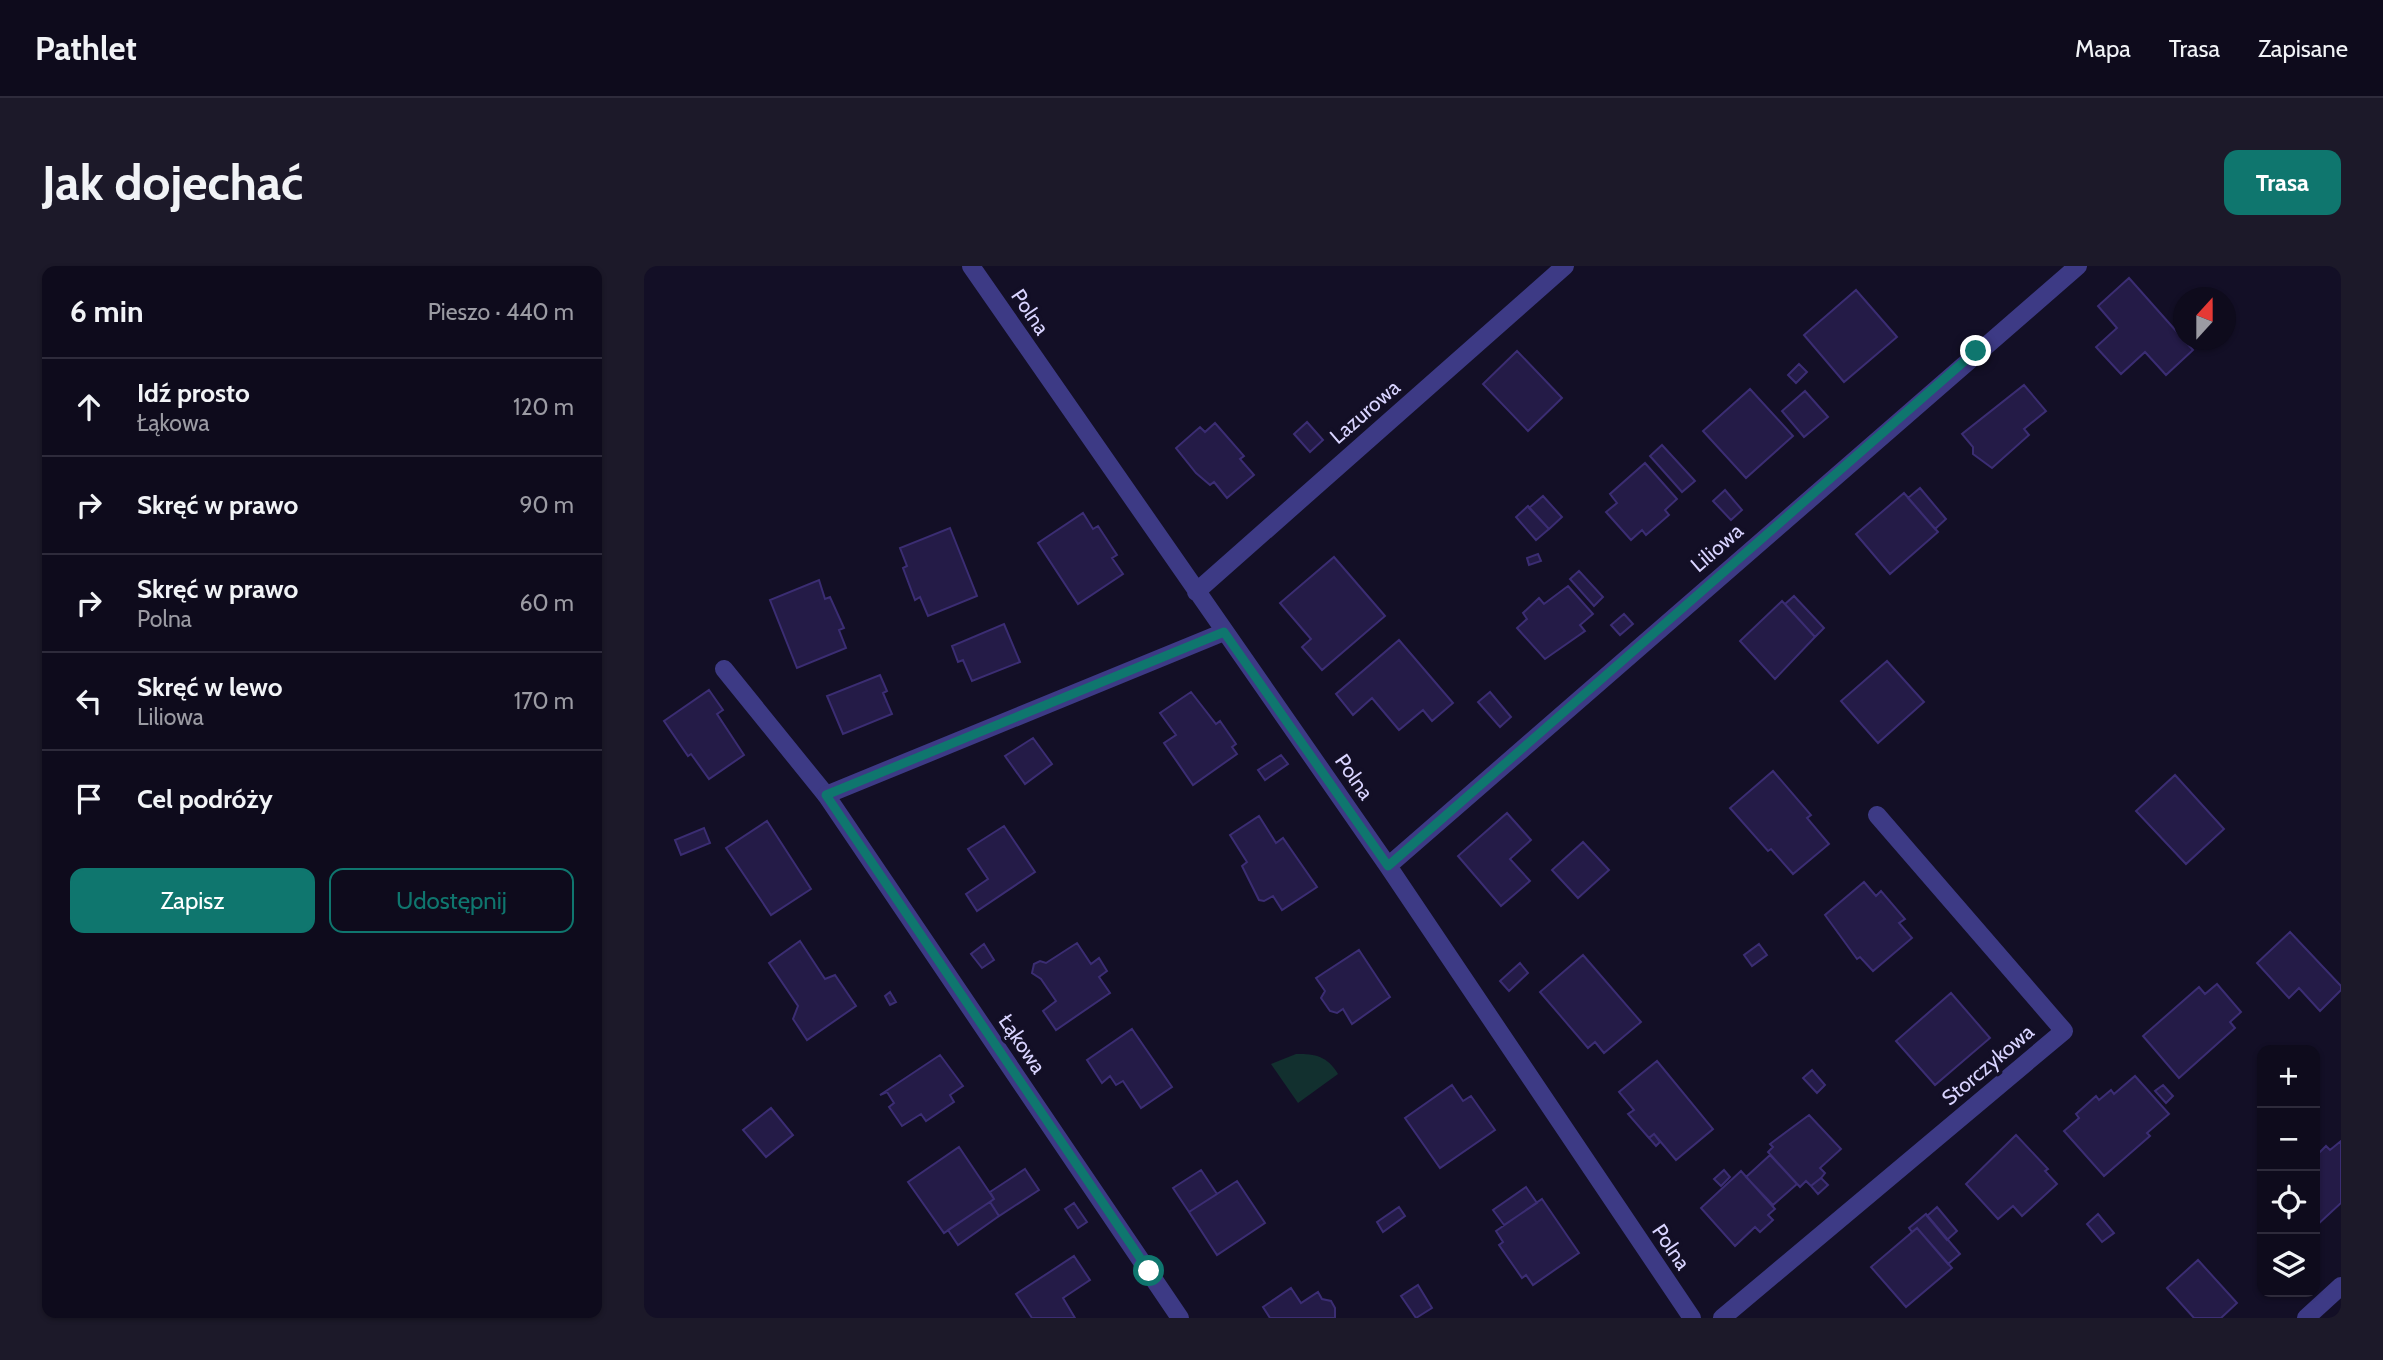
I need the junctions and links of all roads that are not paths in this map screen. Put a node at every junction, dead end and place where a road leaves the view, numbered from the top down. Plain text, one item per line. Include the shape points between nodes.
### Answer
1 (971, 266) edge
2 (1565, 266) edge
3 (2078, 266) edge
4 (1196, 592) junction
5 (1224, 632) junction
6 (724, 669) dead end
7 (826, 795) junction
8 (1877, 815) dead end
9 (1388, 866) junction
10 (2341, 1286) edge
11 (1180, 1318) edge
12 (1692, 1318) edge
13 (1722, 1318) edge
14 (2306, 1318) edge

1 - 4 street, Polna
2 - 4 street, Lazurowa
3 - 9 street, Liliowa
4 - 5 street, Polna
5 - 7 street
5 - 9 street, Polna
6 - 7 street, Łąkowa
7 - 11 street, Łąkowa
8 - 13 street, Storczykowa via 2064,1031
9 - 12 street, Polna
10 - 14 street

